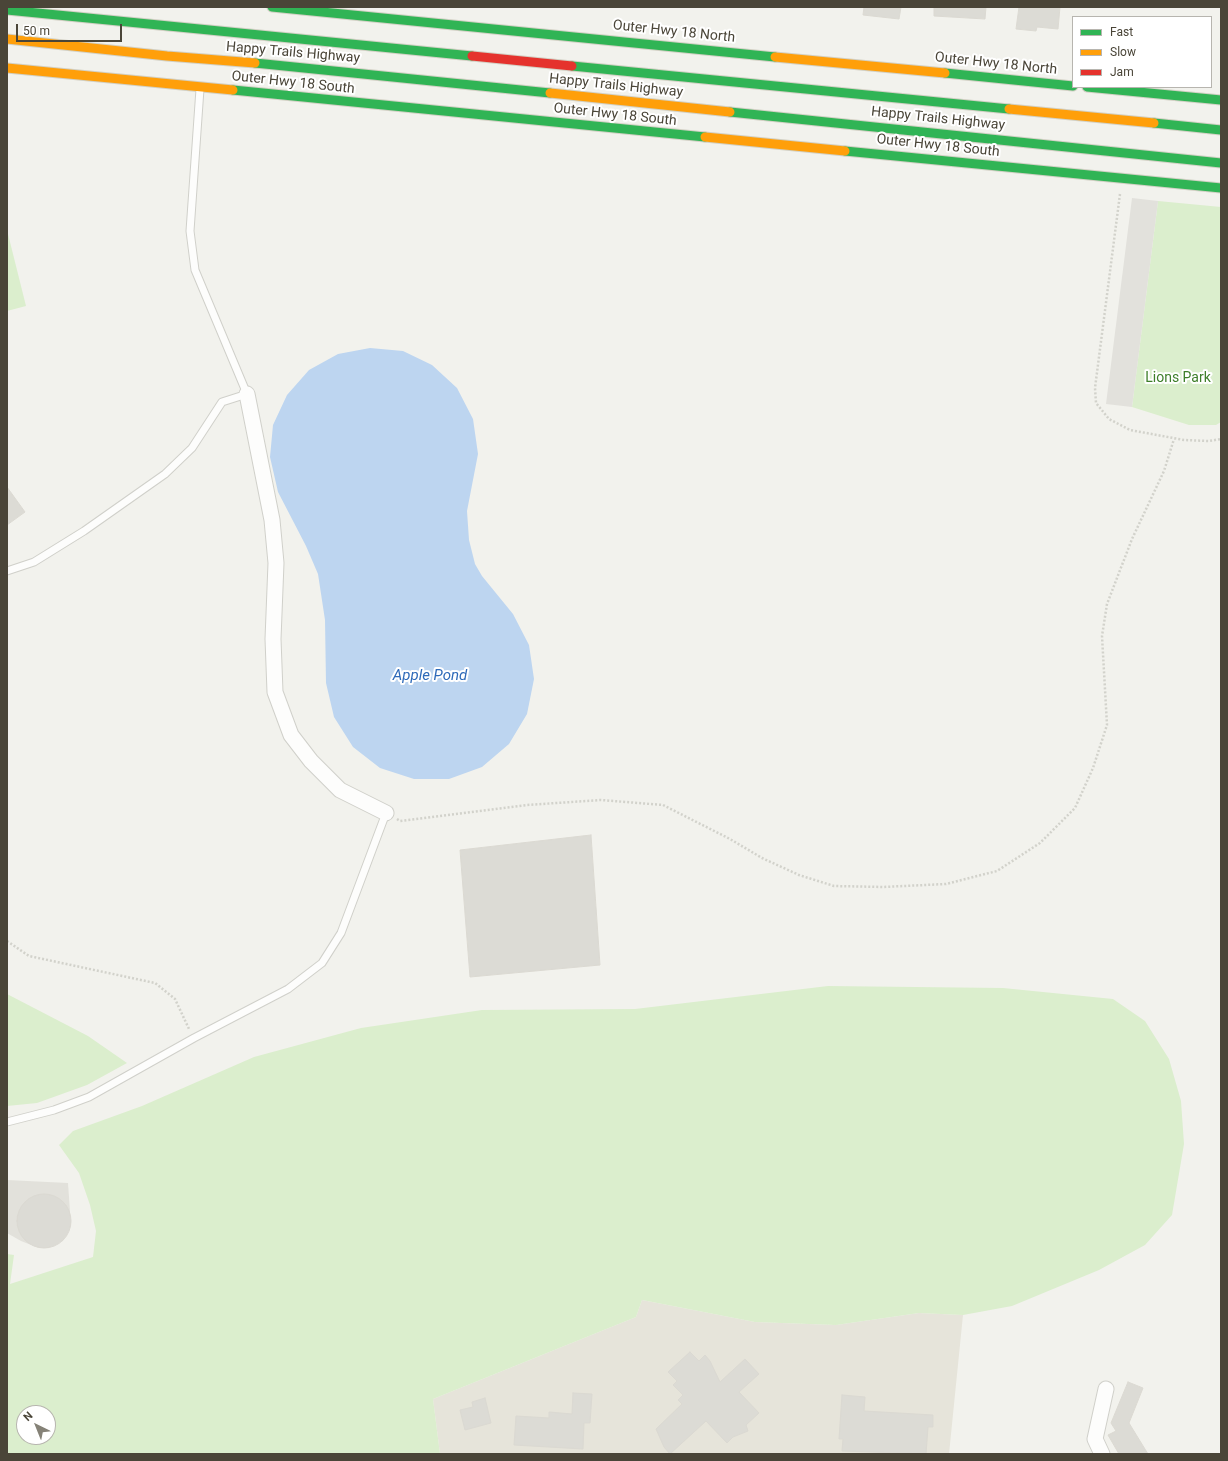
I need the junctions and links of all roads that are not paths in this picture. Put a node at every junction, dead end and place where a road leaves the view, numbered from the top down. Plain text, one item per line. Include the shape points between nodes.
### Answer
1 (272, 7) edge
2 (7, 10) edge
3 (7, 39) edge
4 (7, 68) edge
5 (1072, 86) edge
6 (200, 87) junction
7 (1097, 88) edge
8 (1221, 100) edge
9 (1221, 130) edge
10 (1221, 163) edge
11 (1221, 188) edge
12 (247, 394) junction
13 (7, 571) edge
14 (386, 813) joint
15 (7, 1122) edge
16 (1106, 1389) dead end
17 (1102, 1454) edge

1 - 5 main road, Outer Hwy 18 North
2 - 9 main road, Happy Trails Highway
3 - 10 main road, Happy Trails Highway via 304,67
4 - 6 main road, Outer Hwy 18 South
6 - 11 main road, Outer Hwy 18 South
6 - 12 lane via 190,231 195,270
7 - 8 main road
12 - 13 lane via 222,402 192,448 165,474 72,539 34,562
12 - 14 street via 276,563 273,639 275,692 291,735 311,761 340,790
14 - 15 lane via 341,933 322,963 288,989 89,1097 54,1110
16 - 17 street via 1095,1439

